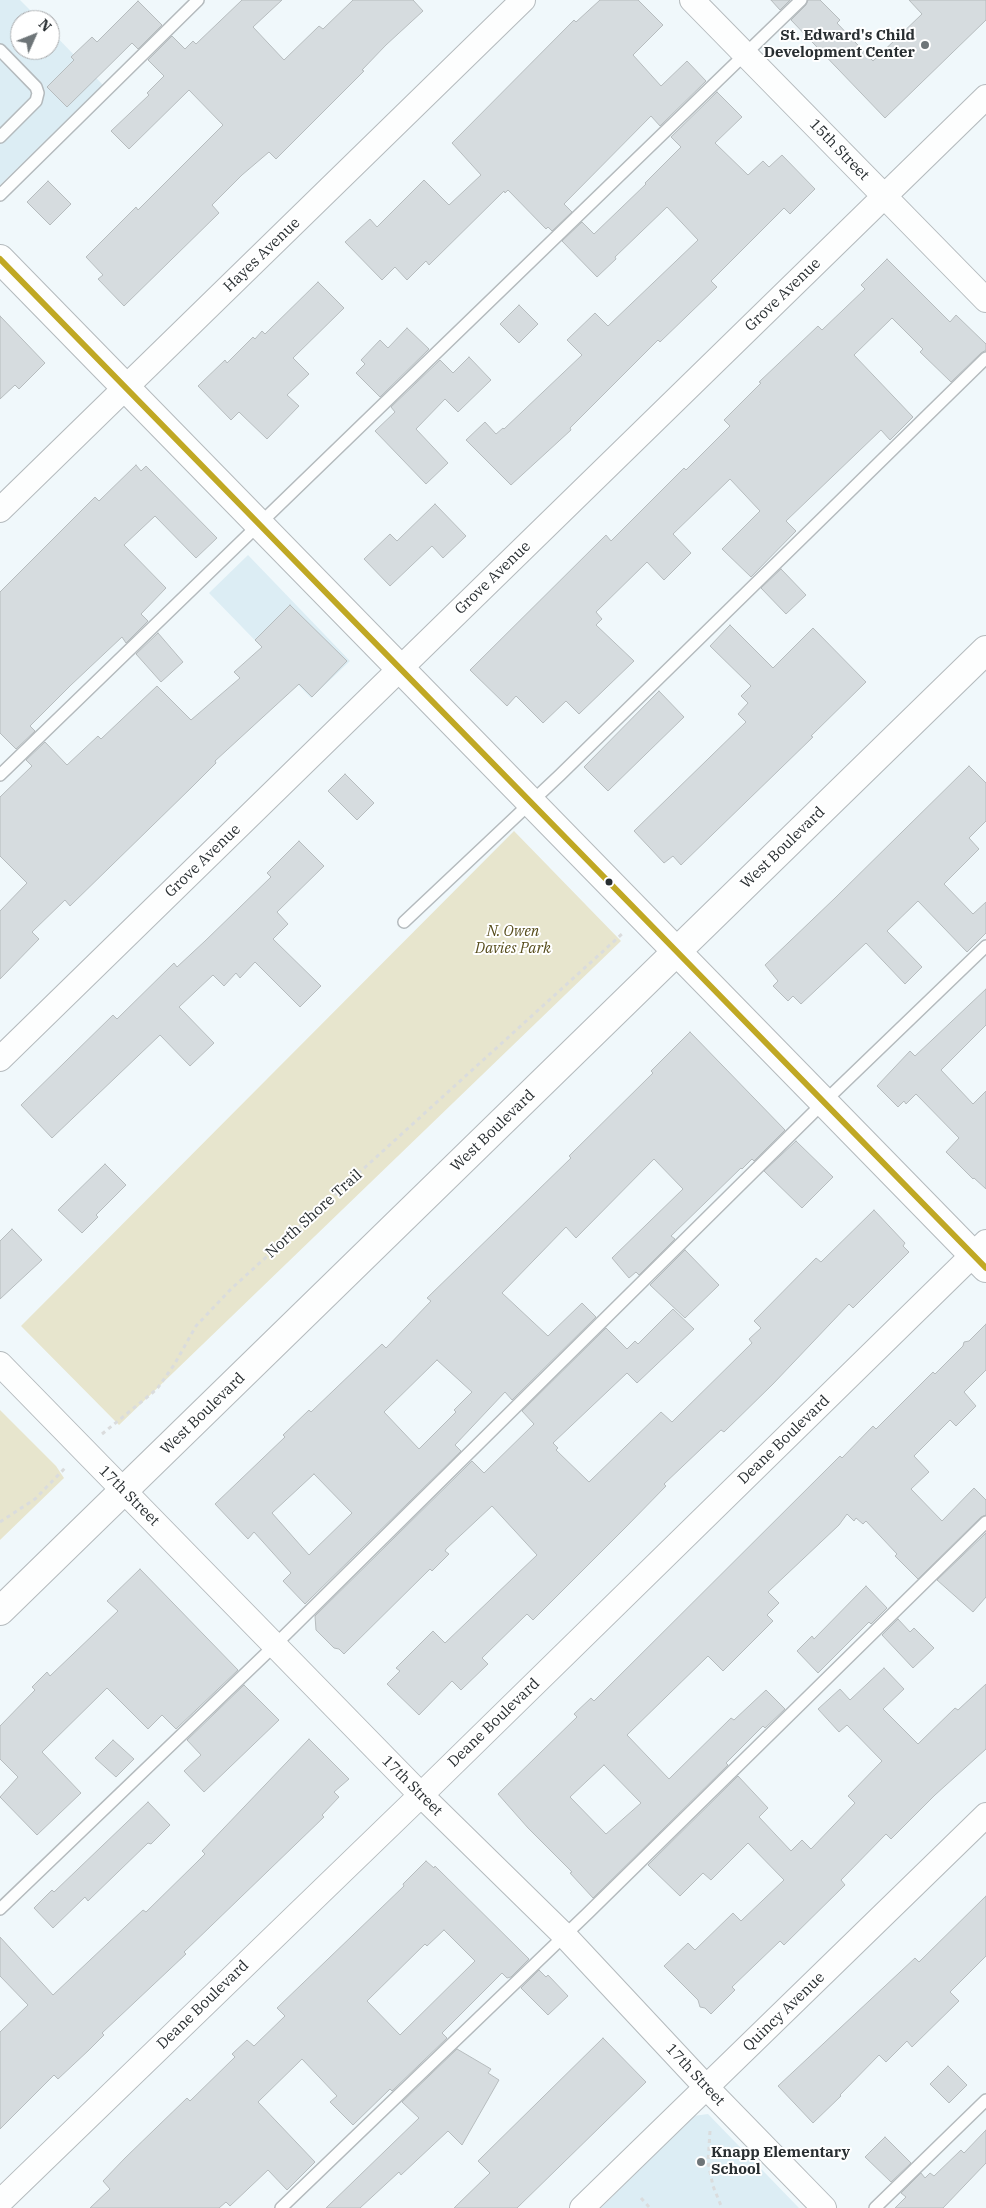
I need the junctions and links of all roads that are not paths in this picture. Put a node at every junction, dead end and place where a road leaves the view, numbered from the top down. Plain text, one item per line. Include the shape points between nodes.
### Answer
1 (198, 0) edge
2 (523, 0) edge
3 (692, 0) edge
4 (801, 0) edge
5 (0, 50) edge
6 (746, 55) junction
7 (986, 97) edge
8 (0, 137) edge
9 (0, 195) edge
10 (884, 196) junction
11 (0, 259) edge
12 (986, 300) edge
13 (986, 358) edge
14 (126, 388) junction
15 (0, 510) edge
16 (259, 525) junction
17 (986, 650) edge
18 (400, 669) junction
19 (0, 775) edge
20 (532, 802) junction
21 (404, 922) dead end
22 (986, 946) edge
23 (677, 952) junction
24 (0, 1059) edge
25 (824, 1102) junction
26 (982, 1255) edge
27 (0, 1364) edge
28 (124, 1491) junction
29 (986, 1522) edge
30 (0, 1611) edge
31 (275, 1645) junction
32 (421, 1795) junction
33 (986, 1815) edge
34 (0, 1909) edge
35 (564, 1935) junction
36 (707, 2088) junction
37 (986, 2100) edge
38 (0, 2202) edge
39 (281, 2208) edge
40 (582, 2208) edge
41 (824, 2208) edge
42 (875, 2208) edge

1 - 9 lane
2 - 14 street, Hayes Avenue
3 - 6 street, 15th Street
4 - 6 lane
5 - 8 lane via 38,93 36,101
6 - 10 street, 15th Street
6 - 16 lane
7 - 10 street, Grove Avenue
10 - 12 street, 15th Street
10 - 18 street, Grove Avenue
11 - 14 street
13 - 20 lane
14 - 15 street, Hayes Avenue
14 - 16 street
16 - 18 street
16 - 19 lane
17 - 23 street, West Boulevard
18 - 20 street
18 - 24 street, Grove Avenue
20 - 21 lane
20 - 23 street
22 - 25 lane
23 - 25 street
23 - 28 street, West Boulevard
25 - 26 street
25 - 31 lane
26 - 32 street, Deane Boulevard
27 - 28 street, 17th Street
28 - 30 street, West Boulevard
28 - 31 street, 17th Street
29 - 35 lane
31 - 32 street, 17th Street
31 - 34 lane
32 - 35 street, 17th Street
32 - 38 street, Deane Boulevard
33 - 36 street, Quincy Avenue
35 - 36 street, 17th Street
35 - 39 lane
36 - 40 street, Quincy Avenue
36 - 41 street, 17th Street
37 - 42 lane

